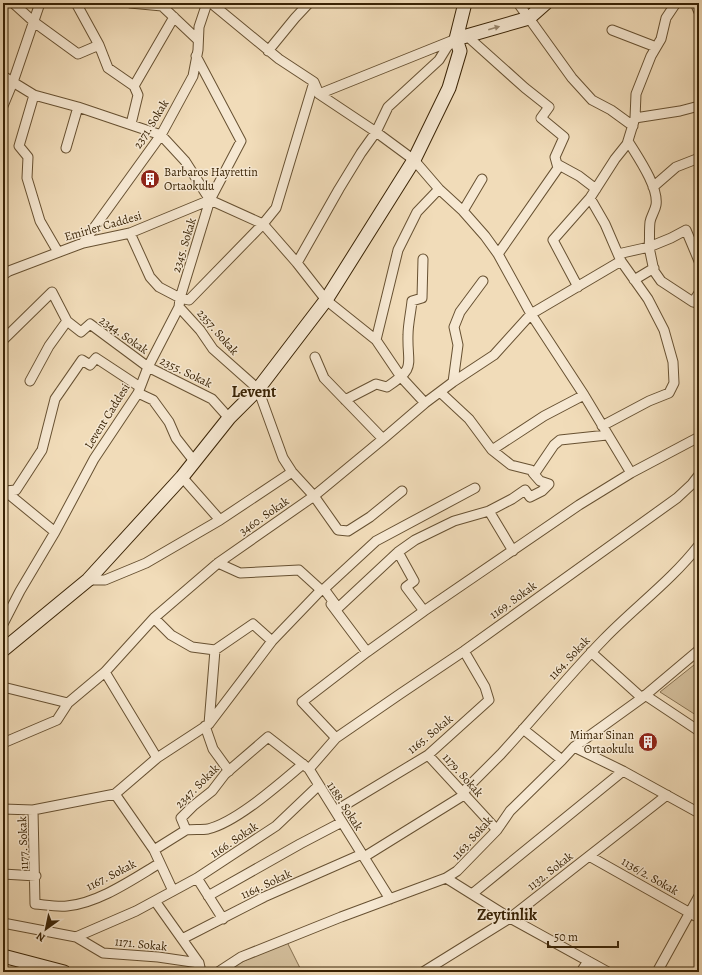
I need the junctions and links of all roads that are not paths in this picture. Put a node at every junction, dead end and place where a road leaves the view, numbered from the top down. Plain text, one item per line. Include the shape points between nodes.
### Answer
1 (13, 3) edge
2 (40, 3) edge
3 (76, 3) edge
4 (130, 3) edge
5 (207, 3) edge
6 (211, 3) edge
7 (309, 3) edge
8 (465, 3) edge
9 (518, 3) edge
10 (546, 3) edge
11 (676, 3) edge
12 (695, 3) edge
13 (162, 4) edge
14 (699, 12) edge
15 (174, 17) junction
16 (529, 18) junction
17 (34, 22) junction
18 (612, 30) dead end
19 (461, 37) junction
20 (198, 40) junction
21 (99, 45) junction
22 (656, 47) junction
23 (268, 51) junction
24 (196, 56) junction
25 (3, 76) edge
26 (13, 82) junction
27 (314, 82) junction
28 (134, 86) junction
29 (319, 94) junction
30 (34, 95) junction
31 (3, 106) edge
32 (699, 106) edge
33 (78, 107) junction
34 (634, 122) junction
35 (131, 124) junction
36 (376, 132) junction
37 (161, 135) junction
38 (628, 141) junction
39 (66, 148) dead end
40 (699, 158) edge
41 (414, 160) junction
42 (557, 164) junction
43 (482, 179) dead end
44 (653, 187) junction
45 (438, 189) junction
46 (596, 189) junction
47 (590, 198) junction
48 (210, 200) junction
49 (463, 211) junction
50 (263, 224) junction
51 (130, 233) junction
52 (83, 243) junction
53 (649, 247) junction
54 (58, 252) junction
55 (498, 254) junction
56 (620, 258) junction
57 (423, 259) dead end
58 (699, 261) edge
59 (297, 263) junction
60 (654, 268) junction
61 (5, 270) edge
62 (483, 280) dead end
63 (634, 280) junction
64 (578, 286) junction
65 (699, 293) edge
66 (326, 300) junction
67 (179, 302) junction
68 (696, 303) edge
69 (531, 314) junction
70 (67, 321) junction
71 (3, 340) edge
72 (376, 340) junction
73 (314, 357) dead end
74 (148, 366) junction
75 (401, 377) junction
76 (30, 381) dead end
77 (453, 382) junction
78 (258, 389) junction
79 (139, 390) junction
80 (440, 392) junction
81 (584, 395) junction
82 (345, 400) junction
83 (425, 403) junction
84 (229, 418) junction
85 (602, 426) junction
86 (607, 435) junction
87 (699, 437) edge
88 (383, 439) junction
89 (492, 450) junction
90 (194, 461) junction
91 (292, 472) junction
92 (533, 473) junction
93 (630, 473) junction
94 (699, 475) edge
95 (182, 478) junction
96 (476, 488) dead end
97 (402, 491) dead end
98 (4, 492) edge
99 (314, 496) junction
100 (489, 511) junction
101 (220, 520) junction
102 (55, 532) junction
103 (699, 545) edge
104 (513, 551) junction
105 (398, 552) junction
106 (218, 563) junction
107 (88, 580) junction
108 (322, 590) junction
109 (424, 611) junction
110 (154, 618) junction
111 (3, 624) edge
112 (272, 641) junction
113 (3, 650) edge
114 (215, 650) junction
115 (699, 650) edge
116 (464, 651) junction
117 (367, 652) junction
118 (591, 652) junction
119 (106, 672) junction
120 (3, 687) edge
121 (644, 697) junction
122 (68, 703) junction
123 (207, 725) junction
124 (523, 729) junction
125 (699, 731) edge
126 (268, 737) joint
127 (336, 738) junction
128 (3, 743) edge
129 (574, 747) junction
130 (428, 754) junction
131 (157, 758) junction
132 (562, 760) junction
133 (306, 767) junction
134 (229, 771) junction
135 (623, 771) junction
136 (318, 786) junction
137 (115, 794) junction
138 (463, 794) junction
139 (667, 795) junction
140 (3, 809) edge
141 (33, 810) junction
142 (335, 811) junction
143 (699, 813) edge
144 (342, 822) junction
145 (186, 830) junction
146 (497, 830) junction
147 (154, 850) junction
148 (363, 856) junction
149 (589, 856) junction
150 (160, 863) junction
151 (3, 874) edge
152 (36, 876) junction
153 (198, 878) junction
154 (446, 878) junction
155 (173, 891) junction
156 (472, 894) junction
157 (208, 896) junction
158 (699, 896) edge
159 (390, 899) junction
160 (155, 901) junction
161 (690, 913) junction
162 (510, 918) junction
163 (699, 918) edge
164 (223, 919) junction
165 (3, 923) edge
166 (76, 937) junction
167 (182, 939) junction
168 (3, 956) edge
169 (588, 961) junction
170 (199, 963) junction
171 (432, 966) junction
172 (64, 972) edge
173 (201, 972) edge
174 (218, 972) edge
175 (423, 972) edge
176 (442, 972) edge
177 (581, 972) edge
178 (608, 972) edge
179 (657, 972) edge

1 - 17 street
2 - 17 street
3 - 21 street
4 - 13 street
5 - 20 street, 2371. Sokak via 198,27
6 - 23 street
7 - 23 street
8 - 19 street
9 - 16 street
10 - 16 street
11 - 22 street via 666,18 661,39
12 - 14 street
13 - 15 street
15 - 20 street
15 - 28 street
19 -> 16 street
16 - 34 street via 572,78 592,100
17 - 21 street via 78,54
17 - 26 street
18 - 22 street
19 - 29 street
19 - 36 street via 447,47 439,60 388,107
19 - 41 street via 460,51 449,88
19 - 42 street via 549,107 542,118 564,137 555,157
20 - 24 street, 2371. Sokak
21 - 28 street via 108,68
22 - 34 street via 636,94
23 - 27 street
24 - 37 street, 2371. Sokak via 193,76
24 - 48 street, 2345. Sokak via 241,141
25 - 26 street
26 - 30 street
26 - 31 street
27 - 29 street
27 - 50 street via 276,208
28 - 35 street via 138,95
29 - 36 street
30 - 33 street
30 - 54 street via 19,146 28,157 27,178 40,221
32 - 34 street
33 - 35 street
33 - 39 street
34 - 38 street
35 - 37 street
36 - 41 street
36 - 59 street via 339,189
37 - 48 street via 185,161
37 - 52 street, 2371. Sokak
38 - 44 street
38 - 46 street
40 - 44 street via 676,167
41 - 45 street
41 - 66 street
42 - 46 street
42 - 55 street via 558,168
43 - 49 street
44 - 53 street via 656,204 650,222
45 - 49 street
45 - 72 street via 418,212 398,250
46 - 47 street
47 - 56 street
47 - 64 street via 553,240
48 - 50 street
48 - 51 street, Emirler Caddesi
48 - 67 street, 2345. Sokak
49 - 55 street
50 - 59 street
50 - 67 street via 189,300
51 - 52 street, Emirler Caddesi
51 - 67 street, 2357. Sokak via 150,277
52 - 54 street, Emirler Caddesi
53 - 56 street, 3460. Sokak
53 - 58 street, 3460. Sokak via 686,230
53 - 60 street
54 - 61 street, Emirler Caddesi
55 - 69 street
56 - 63 street
56 - 64 street, 3460. Sokak
57 - 75 street via 422,298 412,301 408,335 410,364
59 - 66 street
60 - 63 street
60 - 68 street via 661,282
62 - 77 street via 460,312 454,327 458,345
63 - 85 street via 664,330 673,362 674,383 669,393
64 - 69 street, 3460. Sokak
65 - 68 street
66 - 72 street
66 - 78 street
67 - 74 street, Levent Caddesi
67 - 78 street, 2357. Sokak via 213,349
69 - 77 street, 3460. Sokak via 494,355
69 - 81 street
70 - 71 street via 52,292
70 - 74 street, 2344. Sokak via 81,332 90,324
70 - 76 street via 49,346
72 - 75 street
73 - 82 street via 324,378
74 - 79 street, Levent Caddesi
74 - 84 street, 2355. Sokak via 212,398
75 - 82 street via 387,387 376,384
75 - 83 street
77 - 80 street, 3460. Sokak
78 - 84 street
78 - 91 street via 283,458
79 - 90 street via 153,400 169,422 176,438
79 - 98 street via 96,358 90,365 82,360 55,399 42,450 16,490
79 - 102 street, Levent Caddesi via 94,459
80 - 83 street, 3460. Sokak
80 - 89 street via 469,419
81 - 85 street
81 - 89 street via 544,416
82 - 88 street
83 - 88 street, 3460. Sokak
84 - 90 street
85 - 86 street
86 - 92 street via 560,440
86 - 93 street
87 - 93 street
88 - 99 street, 3460. Sokak
89 - 92 street via 511,466 531,470
90 - 95 street
91 - 99 street
91 - 101 street
92 - 100 street via 540,481 549,484 542,491 530,497 525,490
93 - 104 street
94 - 116 street, 1169. Sokak via 677,498
95 - 101 street
95 - 107 street
96 - 108 street via 376,541
97 - 99 street via 348,530 338,530
98 - 102 street
99 - 106 street, 3460. Sokak
100 - 104 street
100 - 105 street via 454,521 415,540
101 - 107 street via 146,563 105,580
102 - 111 street, Levent Caddesi
103 - 118 street, 1164. Sokak via 681,566
104 - 109 street
105 - 108 street via 338,608
105 - 109 street via 414,581 406,587
106 - 108 street via 240,573 299,570
106 - 110 street, 3460. Sokak
107 - 113 street
108 - 112 street
108 - 117 street
109 - 117 street
110 - 114 street via 171,635 192,646
110 - 119 street, 3460. Sokak
112 - 114 street via 253,624
112 - 123 street
114 - 123 street
115 - 121 street, 1163. Sokak
116 - 127 street, 1169. Sokak
116 - 130 street, 1165. Sokak via 485,686 489,700
117 - 127 street via 302,702
118 - 121 street
118 - 124 street, 1164. Sokak
119 - 122 street, 3460. Sokak
119 - 131 street
120 - 122 street
121 - 125 street
121 - 129 street, 1163. Sokak
122 - 128 street, 3460. Sokak via 56,720
123 - 131 street
123 - 134 street via 213,749
124 - 132 street
124 - 138 street, 1164. Sokak
126 - 133 street, 1188. Sokak
126 - 134 street, 2347. Sokak
127 - 133 street, 1169. Sokak
129 - 132 street, 1163. Sokak
129 - 135 street
130 - 138 street, 1179. Sokak
130 - 142 street, 1165. Sokak
131 - 137 street
132 - 146 street, 1163. Sokak via 510,811
133 - 136 street, 1188. Sokak
133 - 145 street via 225,822 208,829
134 - 145 street, 2347. Sokak via 212,791 181,818
135 - 139 street
135 - 156 street
136 - 142 street, 1188. Sokak
136 - 153 street, 1166. Sokak via 276,826
137 - 141 street
137 - 147 street
138 - 146 street, 1179. Sokak
138 - 148 street, 1164. Sokak
139 - 143 street
139 - 149 street, 1132. Sokak
140 - 141 street
141 - 152 street, 1177. Sokak
142 - 144 street, 1188. Sokak
144 - 148 street, 1188. Sokak
144 - 157 street
145 - 147 street
146 - 154 street, 1163. Sokak via 457,871
147 - 150 street
148 - 159 street, 1188. Sokak
148 - 164 street, 1164. Sokak via 264,897
149 - 161 street, 1136/2. Sokak
149 - 162 street, 1132. Sokak
150 - 152 street, 1167. Sokak via 92,900 67,906 36,904
150 - 155 street
151 - 152 street
153 - 155 street, 1166. Sokak
153 - 157 street
154 - 156 street
154 - 159 street, 1163. Sokak
155 - 160 street, 1166. Sokak
156 - 162 street
157 - 164 street
158 - 161 street
159 - 174 street, 1163. Sokak via 241,957
160 - 166 street, 1171. Sokak
160 - 167 street
161 - 163 street, 1136/2. Sokak
161 - 179 street
162 - 169 street
162 - 171 street, 1132. Sokak
164 - 167 street, 1164. Sokak
165 - 166 street, 1171. Sokak
166 - 170 street, 1171. Sokak via 103,953
167 - 170 street
168 - 172 street
169 - 177 street
169 - 178 street
170 - 173 street
171 - 175 street, 1132. Sokak
171 - 176 street

